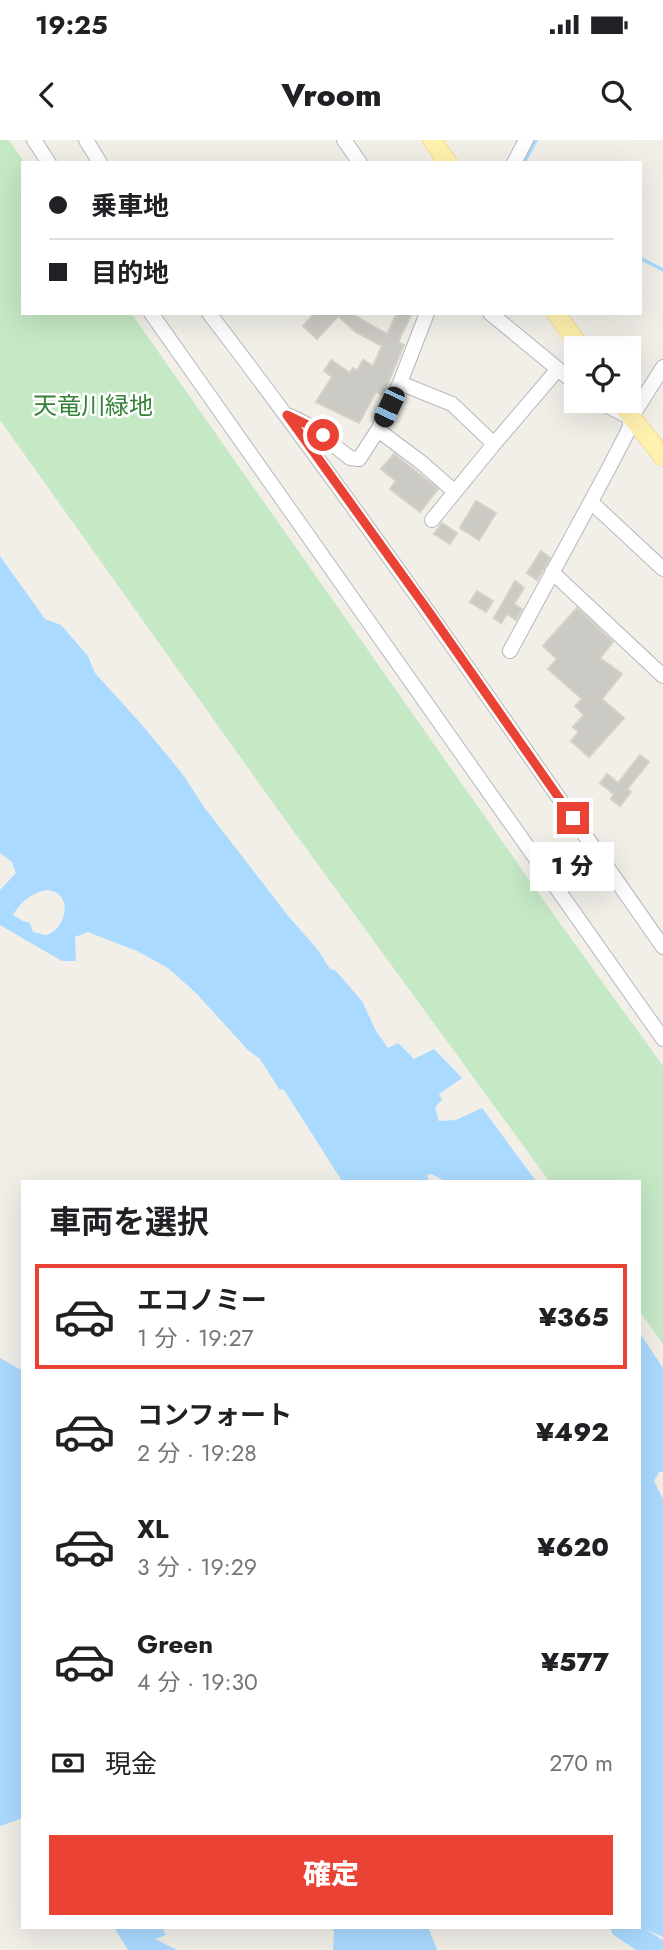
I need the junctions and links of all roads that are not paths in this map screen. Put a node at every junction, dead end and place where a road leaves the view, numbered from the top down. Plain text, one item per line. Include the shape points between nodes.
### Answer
1 (34, 140) edge
2 (86, 140) edge
3 (344, 140) edge
4 (432, 140) edge
5 (526, 140) edge
6 (48, 161) edge
7 (99, 161) edge
8 (359, 161) edge
9 (447, 161) edge
10 (515, 161) edge
11 (152, 315) edge
12 (211, 315) edge
13 (426, 315) edge
14 (492, 315) edge
15 (557, 315) edge
16 (572, 336) edge
17 (663, 367) edge
18 (558, 369) junction
19 (564, 374) edge
20 (400, 383) junction
21 (621, 413) edge
22 (627, 413) edge
23 (287, 415) junction
24 (631, 418) junction
25 (378, 430) junction
26 (494, 443) junction
27 (663, 457) edge
28 (455, 492) junction
29 (591, 502) junction
30 (432, 520) dead end
31 (663, 569) edge
32 (552, 572) junction
33 (510, 650) dead end
34 (663, 676) edge
35 (663, 947) edge
36 (663, 1040) edge

1 - 6 street
2 - 7 street
3 - 8 street
4 - 9 main road
5 - 10 street
11 - 36 street
12 - 23 street
13 - 20 street
14 - 18 street
15 - 16 main road
17 - 24 street
18 - 19 street
18 - 26 street
20 - 25 street
20 - 26 street via 452,404
21 - 24 street
22 - 24 main road
23 - 25 street via 308,425 350,458 359,459
23 - 35 street
24 - 27 main road
24 - 29 street
25 - 28 street
26 - 28 street
28 - 30 street
29 - 31 street
29 - 32 street
32 - 33 street
32 - 34 street

